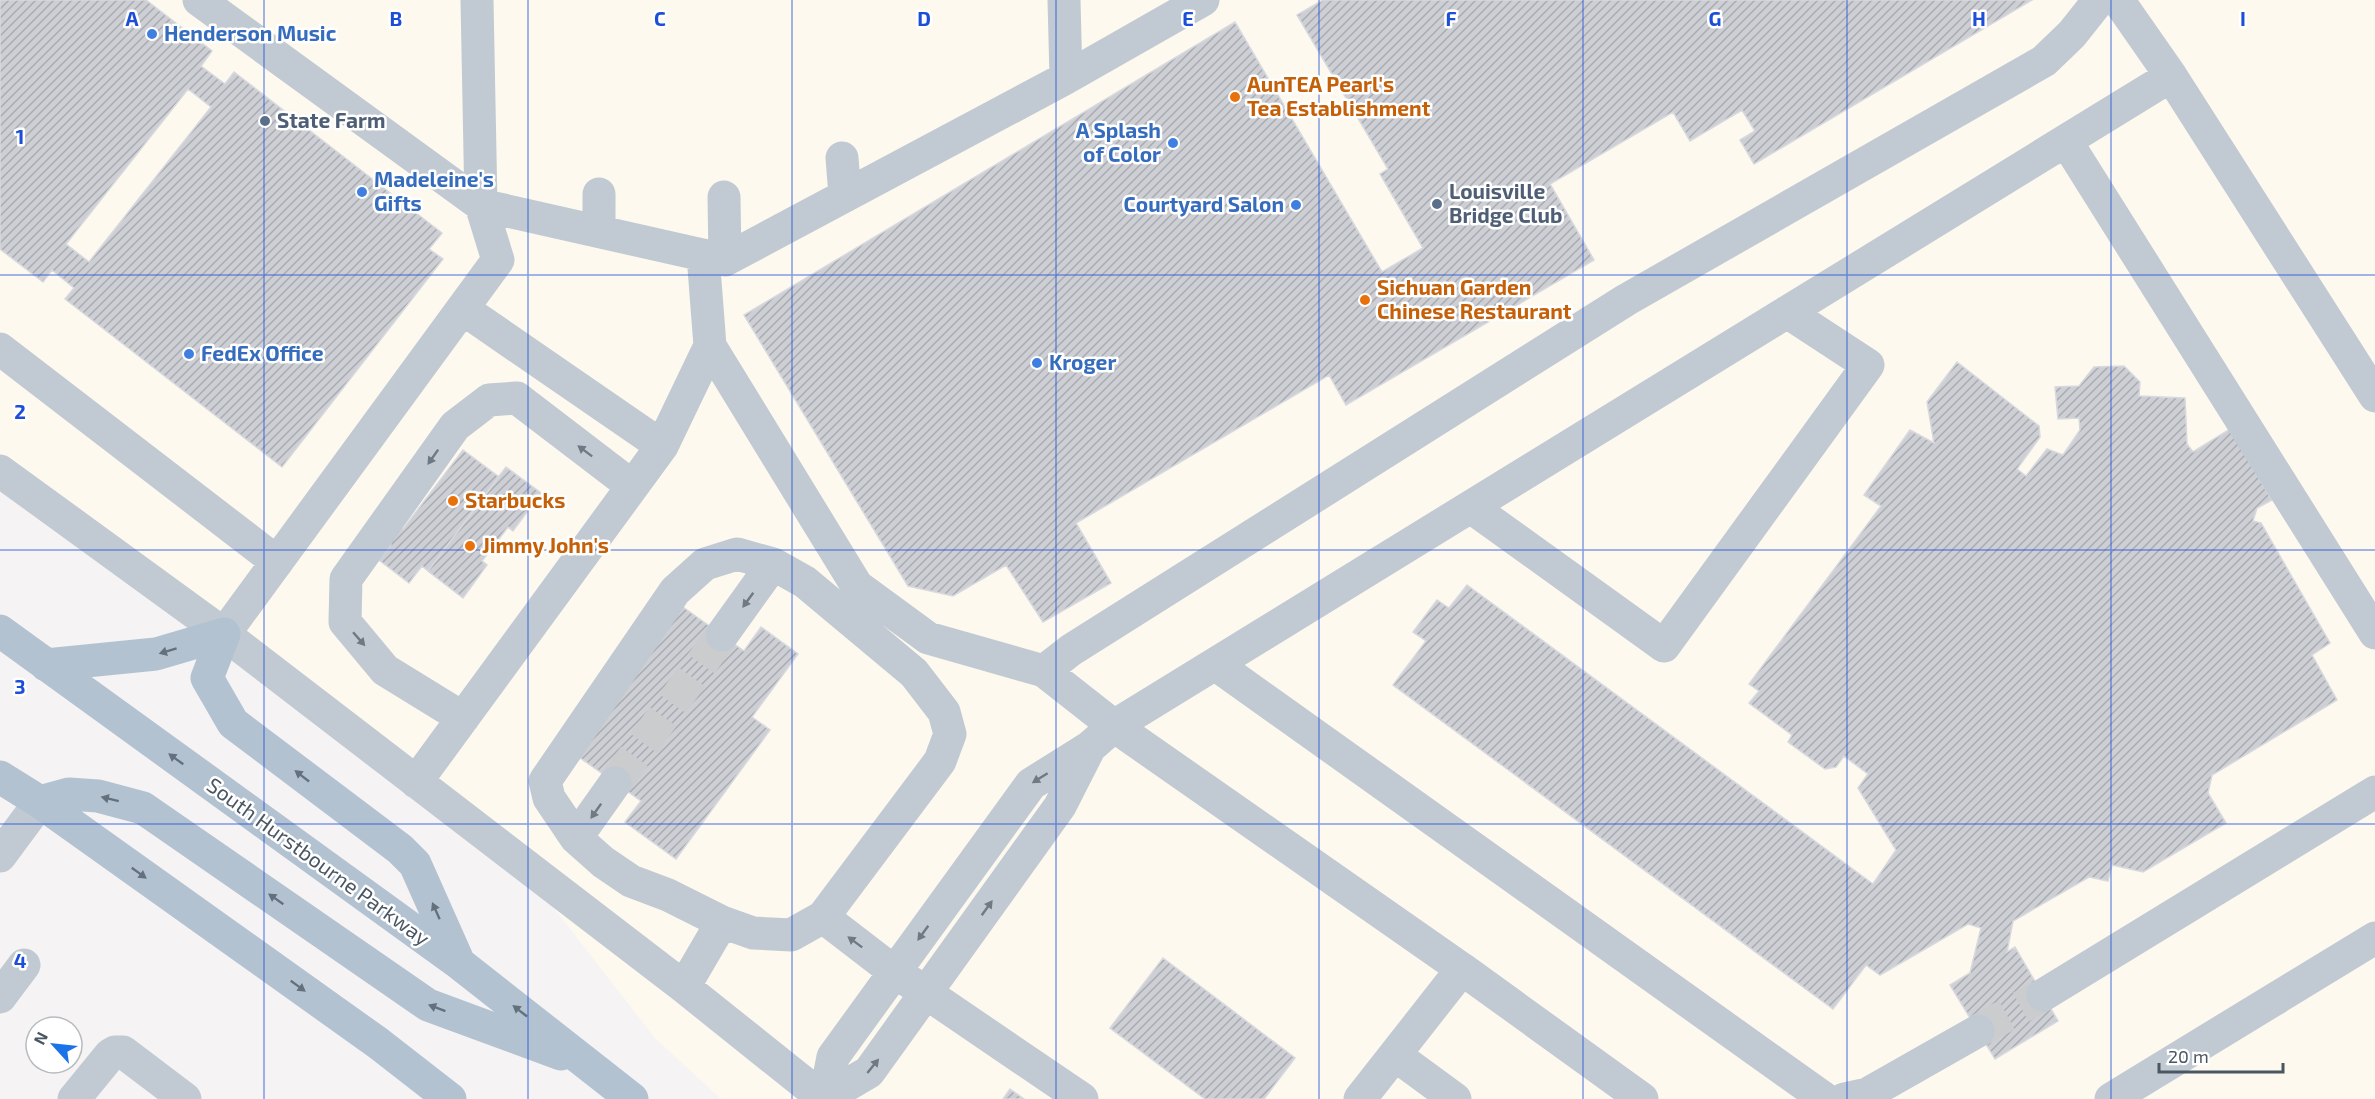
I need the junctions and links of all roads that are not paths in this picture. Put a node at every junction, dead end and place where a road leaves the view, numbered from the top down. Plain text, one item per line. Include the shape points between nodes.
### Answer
1 (199, 0) edge
2 (477, 0) edge
3 (1064, 0) edge
4 (1203, 0) edge
5 (2099, 0) edge
6 (2118, 0) edge
7 (2171, 76) junction
8 (1066, 78) junction
9 (2066, 141) junction
10 (842, 158) dead end
11 (599, 194) dead end
12 (845, 196) junction
13 (724, 197) dead end
14 (481, 205) junction
15 (599, 231) junction
16 (714, 257) junction
17 (463, 309) junction
18 (1787, 312) junction
19 (710, 346) junction
20 (0, 349) edge
21 (2375, 396) edge
22 (662, 446) junction
23 (0, 471) edge
24 (632, 486) junction
25 (1470, 507) junction
26 (277, 562) junction
27 (773, 564) junction
28 (0, 631) edge
29 (224, 633) junction
30 (2375, 633) edge
31 (722, 635) tunnel mouth
32 (1215, 664) junction
33 (46, 665) junction
34 (1044, 672) junction
35 (463, 718) junction
36 (1114, 726) junction
37 (1090, 747) junction
38 (0, 777) edge
39 (416, 782) junction
40 (615, 783) tunnel mouth
41 (2375, 792) edge
42 (40, 802) junction
43 (576, 838) junction
44 (0, 856) edge
45 (823, 917) junction
46 (722, 922) junction
47 (2375, 938) edge
48 (460, 964) junction
49 (24, 965) dead end
50 (891, 969) junction
51 (1462, 969) junction
52 (684, 987) junction
53 (926, 992) junction
54 (2043, 995) tunnel mouth
55 (0, 997) edge
56 (1978, 1031) tunnel mouth
57 (1395, 1055) junction
58 (590, 1065) junction
59 (74, 1099) edge
60 (185, 1099) edge
61 (450, 1099) edge
62 (632, 1099) edge
63 (825, 1099) edge
64 (1082, 1099) edge
65 (1360, 1099) edge
66 (1455, 1099) edge
67 (1642, 1099) edge
68 (1825, 1099) edge
69 (1844, 1099) edge
70 (2111, 1099) edge

1 - 14 street
2 - 14 street
3 - 8 street
4 - 8 street
5 - 34 street via 2044,61 1626,300 1071,650
6 - 7 street
7 - 9 street
7 - 21 street
8 - 12 street via 965,117
9 - 18 street
9 - 30 street
10 - 12 street
11 - 15 street
12 - 16 street
13 - 16 street
14 - 15 street
14 - 17 street via 498,260
15 - 16 street
16 - 19 street
17 - 22 street
17 - 26 street
18 - 25 street
18 - 25 street via 1868,365 1664,646
19 - 22 street
19 - 34 street via 857,586 928,638
20 - 26 street
22 - 24 street
23 - 29 street
24 - 35 street
24 -> 35 street via 517,398 489,400 455,426 346,579 345,622 385,670
25 - 32 street
26 - 29 street
27 -> 31 street
27 - 43 street via 737,554 705,564 675,591 545,781 549,798
27 - 45 street via 805,582 914,674 944,712 950,734 940,761
28 - 33 main road, South Hurstbourne Parkway
29 -> 33 main road via 156,654
29 - 39 street
48 -> 29 main road via 416,864 233,723 207,678
32 - 36 street
32 - 68 street
48 -> 33 main road, South Hurstbourne Parkway
34 - 36 street
35 - 39 street
36 - 37 street
36 - 51 street
37 -> 50 street via 1031,784
53 -> 37 street via 1060,806
38 - 42 main road
39 - 52 street
40 -> 43 street
41 - 54 street
42 - 44 street
58 -> 42 main road via 428,1005 144,808 98,796 69,794
42 -> 61 main road via 378,1043
43 - 46 street via 631,881
45 - 46 street via 791,934 753,933
50 -> 45 street
46 - 52 street
47 - 70 street
58 -> 48 main road, South Hurstbourne Parkway
49 - 55 street
50 - 53 street
50 - 63 street via 833,1057
51 - 57 street
51 - 67 street
52 - 63 street
63 -> 53 street via 869,1072
53 - 64 street
56 - 69 street via 1867,1094
57 - 65 street
57 - 66 street
58 - 62 main road, South Hurstbourne Parkway
59 - 60 street via 110,1054 123,1052

